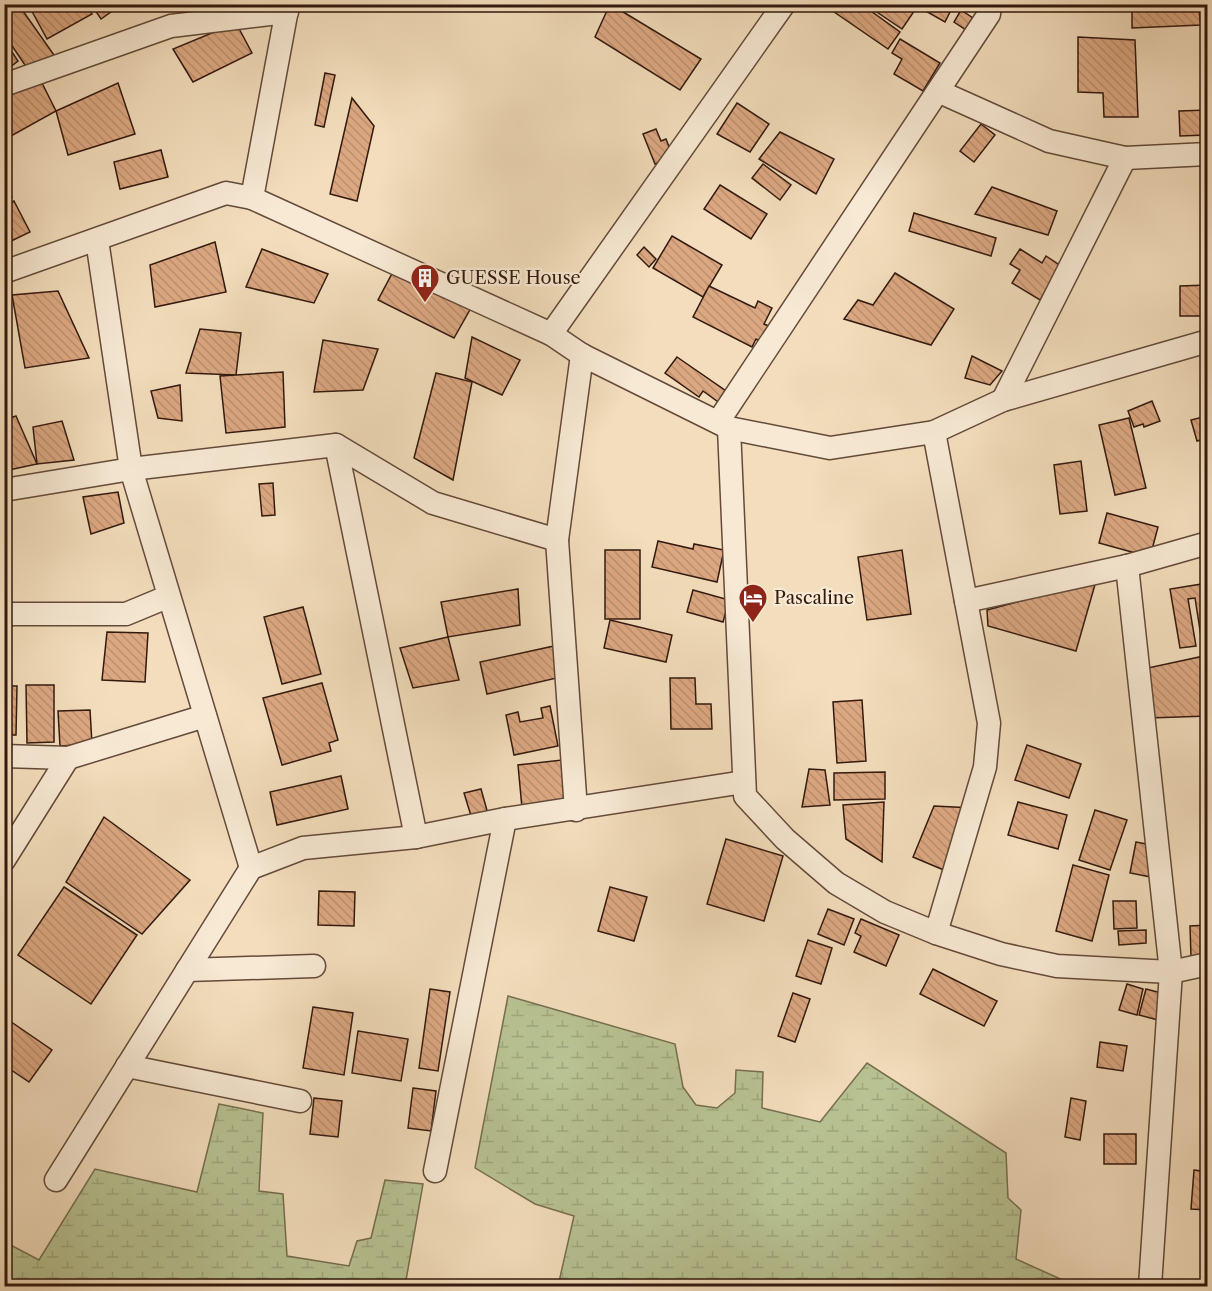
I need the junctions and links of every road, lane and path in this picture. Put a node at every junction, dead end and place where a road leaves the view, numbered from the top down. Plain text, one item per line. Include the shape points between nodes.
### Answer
1 (784, 4) edge
2 (990, 4) edge
3 (287, 8) edge
4 (4, 85) edge
5 (939, 92) junction
6 (1208, 154) edge
7 (1125, 158) junction
8 (252, 198) junction
9 (97, 240) junction
10 (4, 272) edge
11 (551, 334) junction
12 (1208, 341) edge
13 (582, 355) junction
14 (1003, 400) junction
15 (724, 425) junction
16 (934, 432) junction
17 (336, 445) junction
18 (131, 469) junction
19 (4, 490) edge
20 (557, 540) junction
21 (1208, 543) edge
22 (1127, 566) junction
23 (167, 597) junction
24 (966, 601) junction
25 (4, 614) edge
26 (205, 716) junction
27 (4, 756) edge
28 (68, 758) junction
29 (744, 782) junction
30 (576, 810) junction
31 (505, 819) junction
32 (416, 837) junction
33 (4, 860) edge
34 (251, 868) junction
35 (936, 933) junction
36 (1208, 964) edge
37 (314, 966) dead end
38 (187, 970) junction
39 (1171, 972) junction
40 (127, 1066) junction
41 (300, 1101) dead end
42 (435, 1171) dead end
43 (56, 1180) dead end
44 (1150, 1287) edge

1 - 11 street
2 - 5 street via 988,14
3 - 4 street via 171,26
3 - 8 street
5 - 7 street via 1049,141
5 - 15 street
6 - 7 street
7 - 14 street
8 - 9 street via 226,193
8 - 11 street
9 - 10 street
9 - 18 street
11 - 13 street
12 - 14 street
13 - 15 street
13 - 20 street
14 - 16 street
15 - 16 street via 830,447
15 - 29 street
16 - 24 street
17 - 18 street
17 - 20 street via 433,503
17 - 32 street
18 - 19 street
18 - 23 street
20 - 30 street
21 - 22 street
22 - 24 street
22 - 39 street
23 - 25 street via 126,614
23 - 26 street
24 - 35 street via 989,723 985,767
26 - 28 street
26 - 34 street
27 - 28 street
28 - 33 street
29 - 30 street
29 - 35 street via 745,796 785,839 836,883 885,912
30 - 31 street
31 - 32 street
31 - 42 street
32 - 34 street via 303,848
34 - 38 street
35 - 39 street via 1001,954 1057,966
36 - 39 street
37 - 38 street
38 - 40 street
39 - 44 street
40 - 41 street
40 - 43 street

